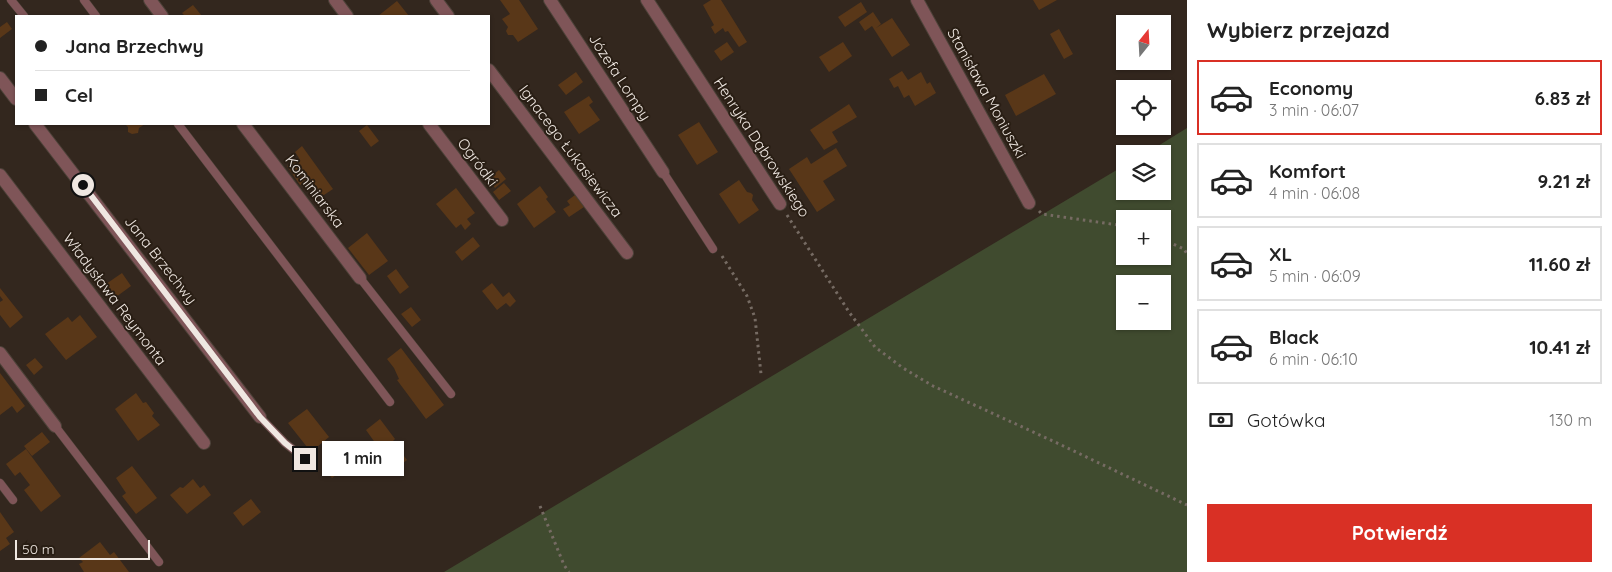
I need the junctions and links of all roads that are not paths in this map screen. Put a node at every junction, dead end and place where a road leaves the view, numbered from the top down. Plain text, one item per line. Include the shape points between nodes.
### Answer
1 (11, 0) edge
2 (84, 0) edge
3 (150, 0) edge
4 (334, 0) edge
5 (436, 0) edge
6 (550, 0) edge
7 (648, 0) edge
8 (917, 0) edge
9 (23, 15) edge
10 (95, 15) edge
11 (161, 15) edge
12 (346, 15) edge
13 (447, 15) edge
14 (490, 71) edge
15 (0, 78) edge
16 (15, 98) edge
17 (36, 125) edge
18 (179, 125) edge
19 (244, 125) edge
20 (430, 125) edge
21 (662, 172) joint
22 (0, 174) edge
23 (1029, 203) road end
24 (780, 204) road end
25 (502, 220) dead end
26 (713, 249) road end
27 (627, 253) dead end
28 (360, 278) joint
29 (0, 354) edge
30 (451, 394) dead end
31 (390, 402) dead end
32 (260, 417) joint
33 (55, 426) joint
34 (204, 444) dead end
35 (305, 459) dead end
36 (0, 483) edge
37 (13, 500) dead end
38 (160, 562) dead end

1 - 9 lane
2 - 10 lane
3 - 11 street
4 - 12 street
5 - 13 street
6 - 21 street, Józefa Lompy
7 - 24 street, Henryka Dąbrowskiego
8 - 23 street, Stanisława Moniuszki
14 - 27 street, Ignacego Łukasiewicza
15 - 16 street
17 - 32 street, Jana Brzechwy
18 - 31 lane
19 - 28 street, Kominiarska
20 - 25 street, Ogródki
21 - 26 lane
22 - 34 street, Władysława Reymonta
28 - 30 lane
29 - 33 street
32 - 35 lane
33 - 38 lane
36 - 37 lane

